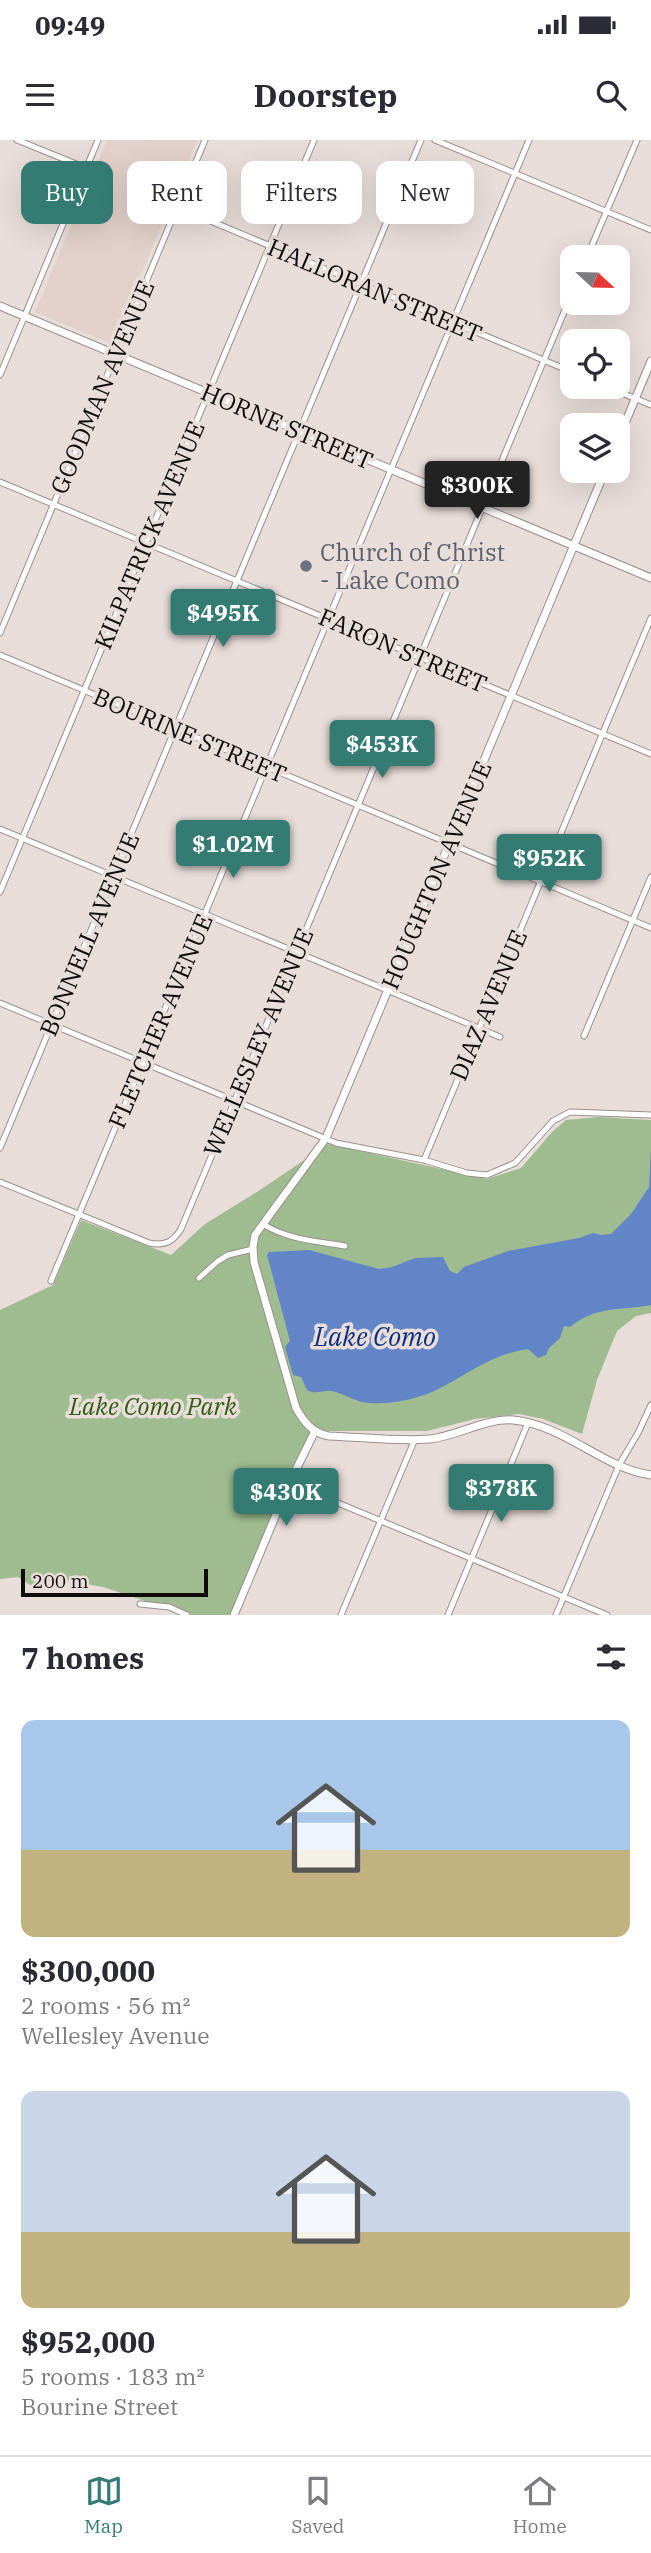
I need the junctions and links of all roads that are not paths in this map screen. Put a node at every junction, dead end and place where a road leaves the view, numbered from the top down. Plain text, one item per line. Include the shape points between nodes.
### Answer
1 (18, 140) edge
2 (98, 140) edge
3 (205, 140) edge
4 (314, 140) edge
5 (421, 140) edge
6 (435, 140) edge
7 (528, 140) edge
8 (637, 140) edge
9 (69, 161) edge
10 (89, 161) edge
11 (196, 161) edge
12 (515, 173) junction
13 (606, 212) junction
14 (63, 224) edge
15 (170, 224) edge
16 (218, 224) edge
17 (651, 230) edge
18 (592, 245) edge
19 (270, 246) junction
20 (361, 284) junction
21 (0, 306) edge
22 (563, 315) edge
23 (24, 317) junction
24 (453, 322) junction
25 (115, 355) junction
26 (544, 360) junction
27 (651, 360) edge
28 (560, 367) edge
29 (0, 375) edge
30 (208, 393) junction
31 (630, 396) edge
32 (635, 398) junction
33 (651, 405) edge
34 (629, 413) edge
35 (299, 431) junction
36 (391, 470) junction
37 (0, 482) edge
38 (600, 483) edge
39 (54, 504) junction
40 (481, 507) junction
41 (146, 543) junction
42 (574, 546) junction
43 (651, 578) edge
44 (237, 581) junction
45 (651, 618) edge
46 (328, 619) junction
47 (0, 633) edge
48 (0, 656) edge
49 (419, 657) junction
50 (84, 691) junction
51 (511, 695) junction
52 (175, 729) junction
53 (602, 734) junction
54 (651, 754) edge
55 (266, 767) junction
56 (357, 805) junction
57 (0, 829) edge
58 (22, 838) junction
59 (449, 843) junction
60 (114, 876) junction
61 (651, 877) edge
62 (540, 881) junction
63 (0, 892) edge
64 (205, 914) junction
65 (633, 920) junction
66 (651, 928) edge
67 (296, 952) junction
68 (388, 990) junction
69 (0, 1003) edge
70 (51, 1024) junction
71 (478, 1028) junction
72 (584, 1036) dead end
73 (499, 1037) dead end
74 (143, 1062) junction
75 (234, 1100) junction
76 (651, 1115) edge
77 (326, 1138) junction
78 (0, 1148) edge
79 (424, 1160) junction
80 (0, 1182) edge
81 (79, 1215) junction
82 (263, 1224) junction
83 (345, 1246) dead end
84 (253, 1249) junction
85 (199, 1278) dead end
86 (51, 1281) dead end
87 (651, 1405) edge
88 (528, 1423) junction
89 (315, 1431) junction
90 (415, 1439) junction
91 (619, 1465) junction
92 (651, 1475) edge
93 (338, 1503) dead end
94 (381, 1521) junction
95 (472, 1559) junction
96 (563, 1597) junction
97 (140, 1604) dead end
98 (187, 1615) edge
99 (234, 1615) edge
100 (341, 1615) edge
101 (448, 1615) edge
102 (556, 1615) edge
103 (607, 1615) edge

1 - 9 street
2 - 10 street
3 - 11 street, GOODMAN AVENUE
4 - 19 street, KILPATRICK AVENUE
5 - 20 street, BONNELL AVENUE
6 - 12 street
7 - 12 street, FLETCHER AVENUE
8 - 13 street
12 - 13 street
12 - 24 street, FLETCHER AVENUE
13 - 17 street
13 - 18 street
14 - 23 street
15 - 25 street, GOODMAN AVENUE
16 - 19 street, HALLORAN STREET
19 - 20 street, HALLORAN STREET
19 - 30 street, KILPATRICK AVENUE
20 - 24 street, HALLORAN STREET
20 - 35 street, BONNELL AVENUE
21 - 23 street, HORNE STREET
22 - 26 street, WELLESLEY AVENUE
23 - 25 street, HORNE STREET
23 - 29 street
24 - 26 street, HALLORAN STREET
24 - 36 street, FLETCHER AVENUE
25 - 30 street, HORNE STREET
25 - 39 street, GOODMAN AVENUE
26 - 28 street, HALLORAN STREET
26 - 40 street, WELLESLEY AVENUE
27 - 32 street
30 - 35 street, HORNE STREET
30 - 41 street, KILPATRICK AVENUE
31 - 32 street
32 - 33 street
32 - 34 street
35 - 36 street, HORNE STREET
35 - 44 street, BONNELL AVENUE
36 - 40 street, HORNE STREET
36 - 46 street, FLETCHER AVENUE
37 - 39 street, FARON STREET
38 - 42 street, HOUGHTON AVENUE
39 - 41 street, FARON STREET
39 - 47 street, GOODMAN AVENUE
40 - 42 street, HORNE STREET
40 - 49 street, WELLESLEY AVENUE
41 - 44 street, FARON STREET
41 - 50 street, KILPATRICK AVENUE
42 - 43 street, HORNE STREET
42 - 51 street, HOUGHTON AVENUE
44 - 46 street, FARON STREET
44 - 52 street, BONNELL AVENUE
45 - 53 street, DIAZ AVENUE
46 - 49 street, FARON STREET
46 - 55 street, FLETCHER AVENUE
48 - 50 street, BOURINE STREET
49 - 51 street, FARON STREET
49 - 56 street, WELLESLEY AVENUE
50 - 52 street, BOURINE STREET
50 - 58 street, KILPATRICK AVENUE
51 - 53 street, FARON STREET
51 - 59 street, HOUGHTON AVENUE
52 - 55 street, BOURINE STREET
52 - 60 street, BONNELL AVENUE
53 - 54 street, FARON STREET
53 - 62 street, DIAZ AVENUE
55 - 56 street, BOURINE STREET
55 - 64 street, FLETCHER AVENUE
56 - 59 street, BOURINE STREET
56 - 67 street, WELLESLEY AVENUE
57 - 58 street
58 - 60 street
58 - 63 street, KILPATRICK AVENUE
59 - 62 street, BOURINE STREET
59 - 68 street, HOUGHTON AVENUE
60 - 64 street
60 - 70 street, BONNELL AVENUE
61 - 65 street
62 - 65 street, BOURINE STREET
62 - 71 street, DIAZ AVENUE
64 - 67 street
64 - 74 street, FLETCHER AVENUE
65 - 66 street, BOURINE STREET
65 - 72 street
67 - 68 street
67 - 75 street, WELLESLEY AVENUE
68 - 71 street
68 - 77 street, HOUGHTON AVENUE
69 - 70 street
70 - 74 street
70 - 78 street, BONNELL AVENUE
71 - 73 street
71 - 79 street, DIAZ AVENUE
74 - 75 street
74 - 81 street, FLETCHER AVENUE
75 - 77 street
75 - 81 street, WELLESLEY AVENUE via 176,1237 166,1244 149,1243
76 - 79 street via 579,1111 562,1115 519,1160 487,1175
77 - 79 street
77 - 82 street, HOUGHTON AVENUE
80 - 81 street
81 - 86 street, FLETCHER AVENUE
82 - 83 street via 290,1237
82 - 84 street, HOUGHTON AVENUE
84 - 85 street via 228,1255
84 - 89 street via 296,1408
87 - 91 street
88 - 90 street via 497,1421
88 - 91 street via 566,1436
88 - 95 street
89 - 90 street via 328,1436
89 - 99 street
90 - 94 street
91 - 92 street
91 - 96 street
93 - 94 street
94 - 95 street
94 - 100 street
95 - 96 street
95 - 101 street
96 - 102 street
96 - 103 street
97 - 98 street via 169,1607

